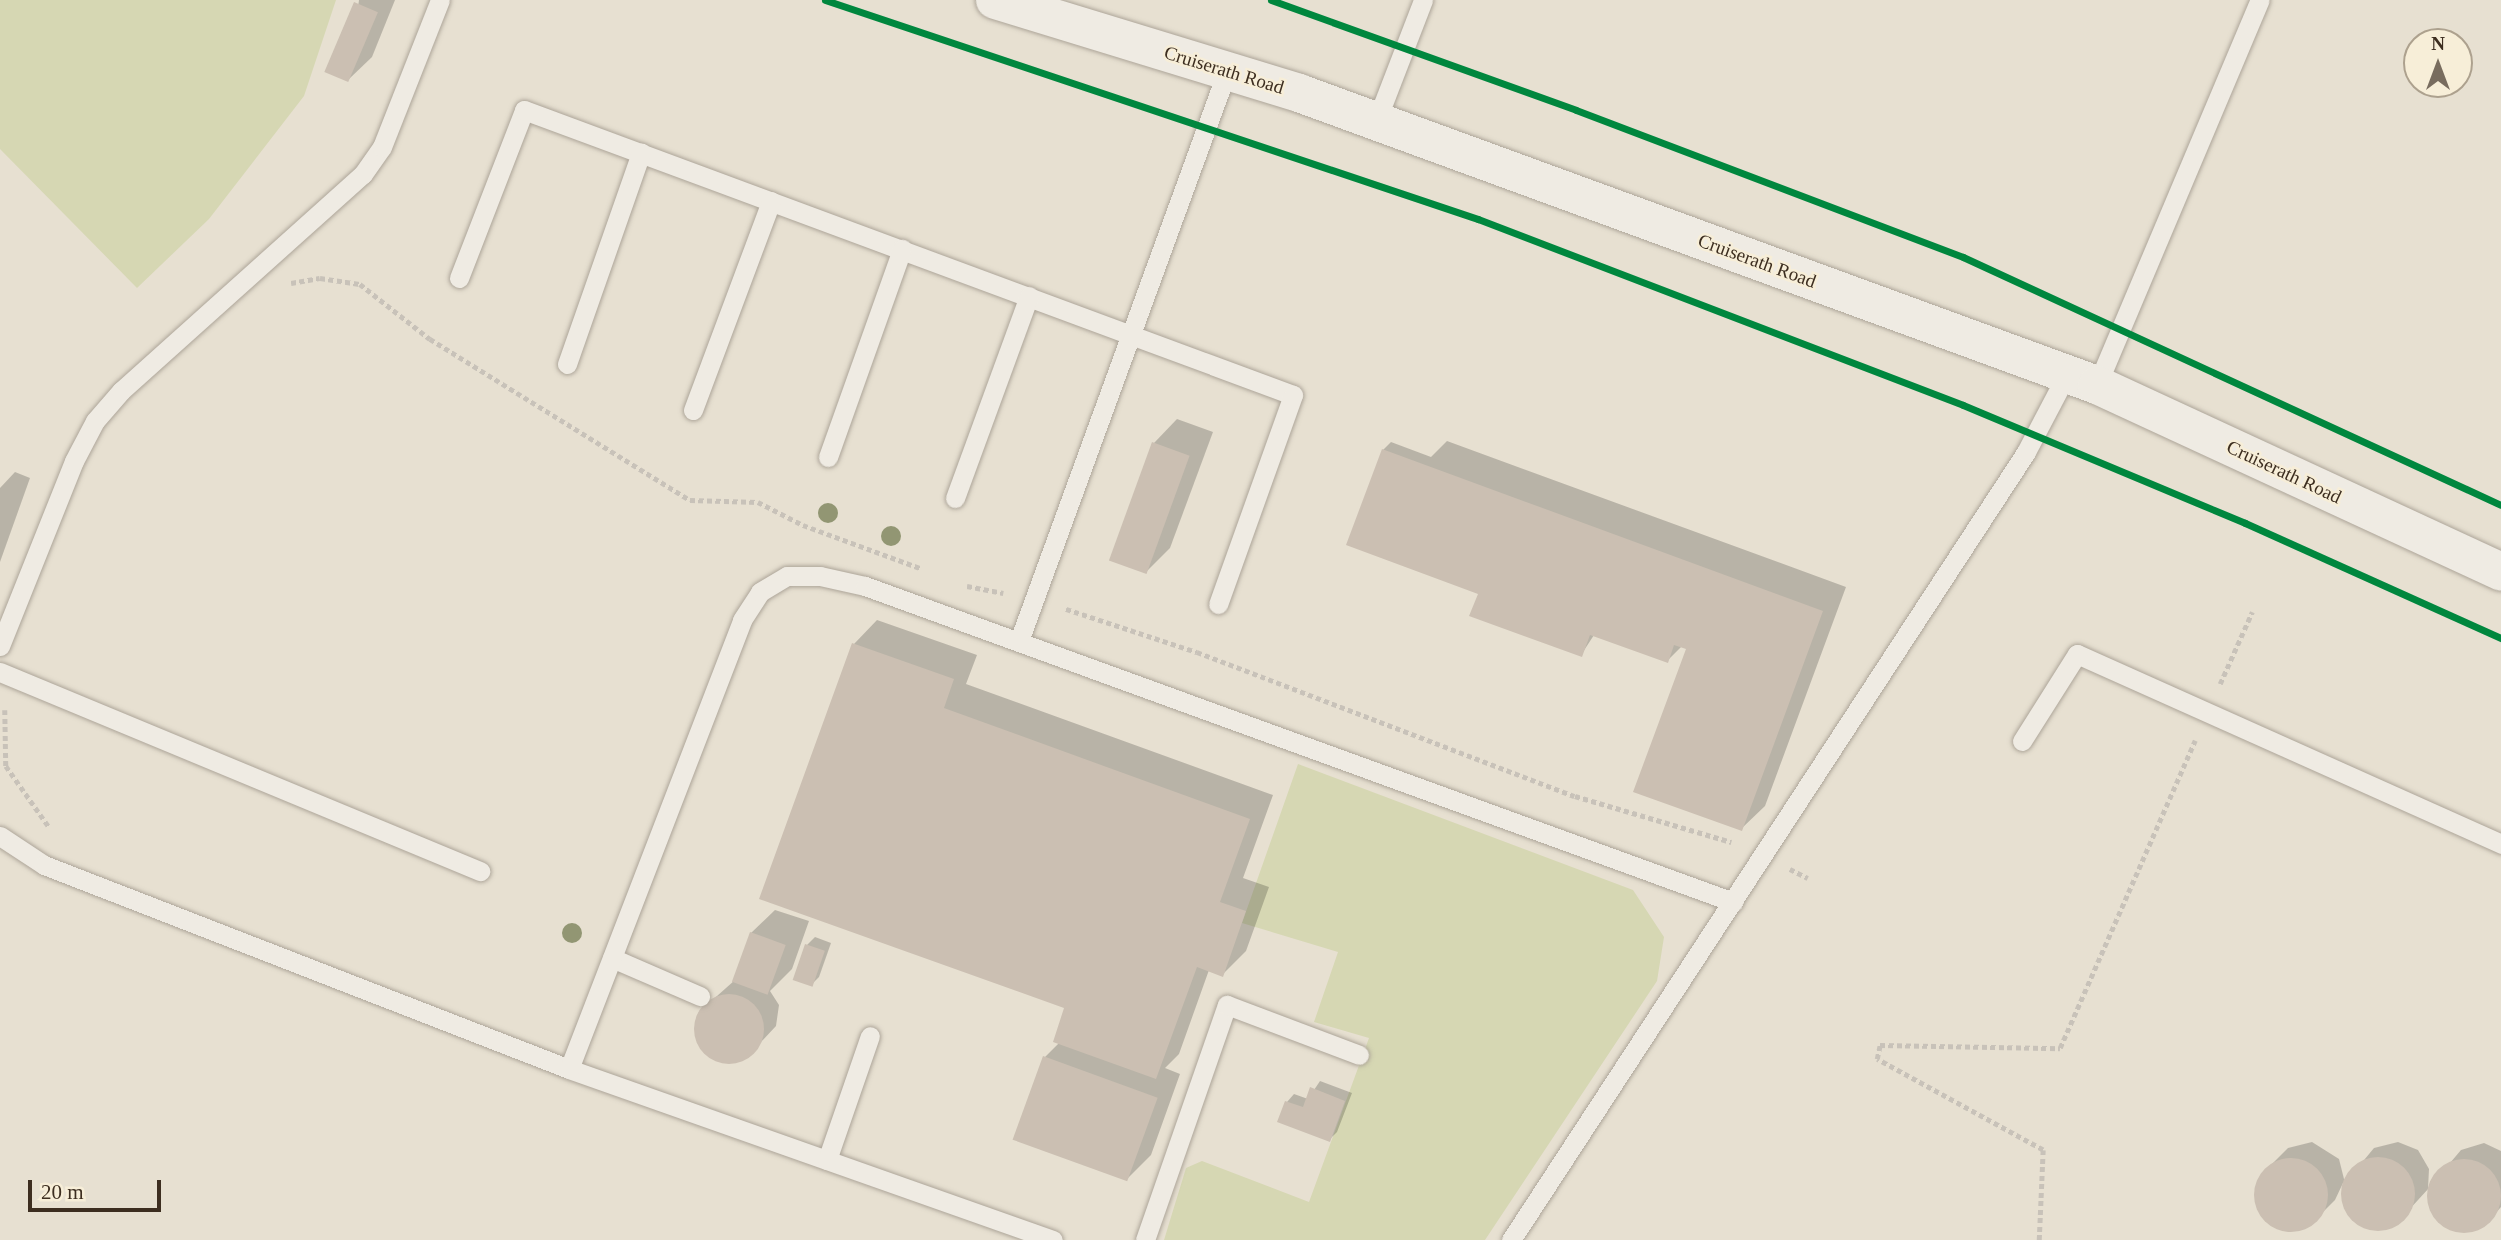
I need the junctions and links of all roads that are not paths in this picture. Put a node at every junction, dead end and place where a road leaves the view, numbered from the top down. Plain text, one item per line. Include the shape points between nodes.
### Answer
1 (440, 0) edge
2 (995, 0) edge
3 (1423, 0) edge
4 (2260, 0) edge
5 (1227, 71) junction
6 (1376, 122) junction
7 (641, 153) junction
8 (771, 201) junction
9 (902, 249) junction
10 (459, 278) dead end
11 (1029, 296) junction
12 (1131, 334) junction
13 (567, 364) dead end
14 (2082, 380) junction
15 (694, 410) dead end
16 (828, 457) dead end
17 (955, 498) dead end
18 (2501, 572) edge
19 (1218, 604) dead end
20 (1019, 641) junction
21 (0, 646) edge
22 (0, 672) edge
23 (2022, 741) dead end
24 (0, 836) edge
25 (2501, 844) edge
26 (480, 871) dead end
27 (1733, 902) junction
28 (612, 958) junction
29 (700, 996) dead end
30 (870, 1037) dead end
31 (1359, 1055) dead end
32 (569, 1069) junction
33 (827, 1160) junction
34 (1052, 1240) edge
35 (1145, 1240) edge
36 (1511, 1240) edge

1 - 21 lane via 382,147 363,174 121,391 95,421 74,461
2 - 5 main road, Cruiserath Road
3 - 6 lane
4 - 14 lane
5 - 6 main road, Cruiserath Road
5 - 12 lane
6 - 14 main road, Cruiserath Road
7 - 8 lane
7 - 10 lane via 524,110
7 - 13 lane
8 - 9 lane
8 - 15 lane
9 - 11 lane
9 - 16 lane
11 - 12 lane
11 - 17 lane
12 - 19 lane via 1293,395
12 - 20 lane
14 - 18 main road, Cruiserath Road
14 - 27 lane via 2026,452
20 - 27 lane
20 - 28 lane via 865,586 820,576 787,576 760,592 742,620
22 - 26 lane
23 - 25 lane via 2077,654
24 - 32 lane via 44,865
27 - 36 lane
28 - 29 lane
28 - 32 lane
30 - 33 lane
31 - 35 lane via 1227,1006
32 - 33 lane
33 - 34 lane

